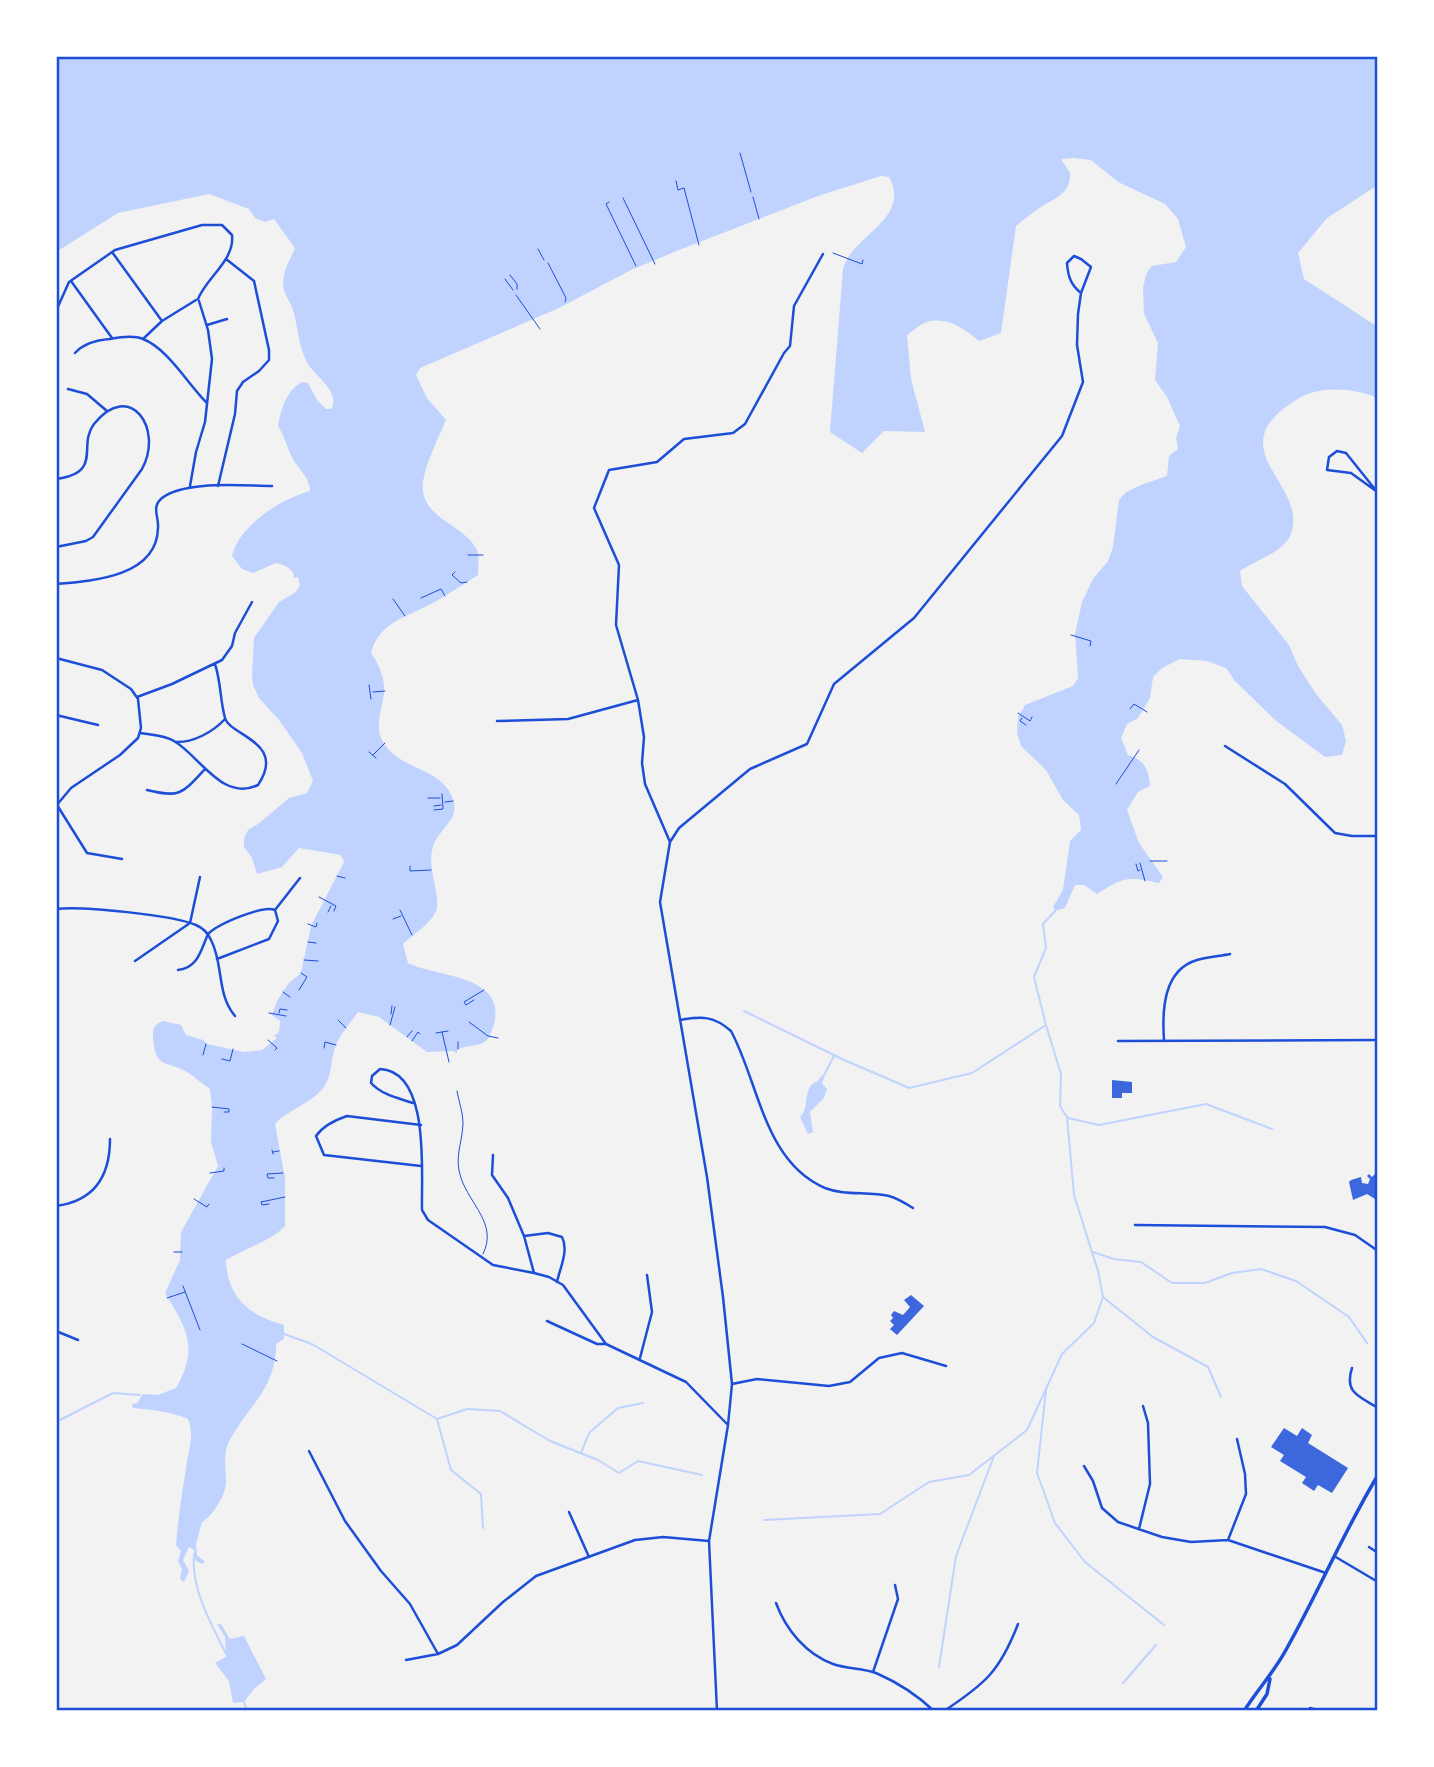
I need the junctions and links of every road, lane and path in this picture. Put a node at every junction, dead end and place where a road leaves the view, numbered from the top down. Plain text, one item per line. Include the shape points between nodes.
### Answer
1 (740, 153) dead end
2 (676, 181) dead end
3 (684, 184) dead end
4 (677, 185) junction
5 (749, 186) junction
6 (746, 187) dead end
7 (751, 192) dead end
8 (753, 197) dead end
9 (623, 198) dead end
10 (609, 202) dead end
11 (759, 219) dead end
12 (638, 229) junction
13 (635, 231) dead end
14 (699, 245) dead end
15 (538, 249) dead end
16 (112, 252) junction
17 (833, 253) dead end
18 (823, 254) dead end
19 (226, 260) junction
20 (544, 260) dead end
21 (863, 260) dead end
22 (548, 263) dead end
23 (655, 264) dead end
24 (636, 266) dead end
25 (510, 275) dead end
26 (505, 279) dead end
27 (71, 280) junction
28 (517, 289) dead end
29 (513, 290) dead end
30 (1081, 293) junction
31 (516, 295) dead end
32 (198, 299) junction
33 (565, 302) dead end
34 (56, 311) edge
35 (227, 319) dead end
36 (162, 321) junction
37 (206, 325) junction
38 (540, 329) dead end
39 (111, 338) junction
40 (143, 339) junction
41 (75, 353) dead end
42 (68, 389) dead end
43 (206, 402) junction
44 (107, 411) junction
45 (56, 479) edge
46 (190, 486) junction
47 (218, 486) junction
48 (272, 486) dead end
49 (1377, 492) edge
50 (56, 547) edge
51 (468, 555) dead end
52 (483, 555) dead end
53 (455, 572) dead end
54 (467, 582) dead end
55 (56, 584) edge
56 (445, 596) dead end
57 (421, 598) dead end
58 (394, 599) dead end
59 (252, 602) dead end
60 (405, 616) dead end
61 (1071, 635) dead end
62 (1090, 646) dead end
63 (56, 658) edge
64 (215, 664) junction
65 (369, 685) dead end
66 (384, 691) dead end
67 (370, 692) junction
68 (137, 697) junction
69 (372, 699) dead end
70 (638, 700) junction
71 (1130, 709) dead end
72 (1147, 712) dead end
73 (1018, 713) dead end
74 (56, 715) edge
75 (1023, 716) junction
76 (1032, 717) dead end
77 (225, 719) junction
78 (497, 720) dead end
79 (1026, 724) dead end
80 (98, 725) dead end
81 (141, 733) junction
82 (175, 742) junction
83 (385, 743) dead end
84 (1225, 746) dead end
85 (1139, 750) dead end
86 (369, 752) dead end
87 (373, 755) junction
88 (376, 758) dead end
89 (205, 769) junction
90 (1116, 784) dead end
91 (147, 790) dead end
92 (442, 794) dead end
93 (428, 798) dead end
94 (442, 798) junction
95 (453, 801) dead end
96 (443, 803) junction
97 (56, 806) edge
98 (434, 806) dead end
99 (434, 810) dead end
100 (1378, 836) edge
101 (670, 842) junction
102 (122, 859) dead end
103 (1150, 861) dead end
104 (1167, 861) dead end
105 (1140, 863) dead end
106 (1136, 864) dead end
107 (410, 866) dead end
108 (431, 870) dead end
109 (1142, 870) junction
110 (337, 876) dead end
111 (200, 877) dead end
112 (300, 878) dead end
113 (345, 878) dead end
114 (1145, 881) dead end
115 (319, 897) dead end
116 (332, 904) junction
117 (56, 909) edge
118 (275, 910) junction
119 (401, 910) dead end
120 (334, 911) dead end
121 (328, 912) dead end
122 (403, 915) junction
123 (393, 919) dead end
124 (190, 923) junction
125 (317, 923) dead end
126 (308, 924) dead end
127 (208, 933) junction
128 (412, 935) dead end
129 (308, 942) dead end
130 (316, 943) dead end
131 (1230, 954) dead end
132 (216, 959) junction
133 (304, 960) dead end
134 (135, 961) dead end
135 (318, 961) dead end
136 (178, 970) dead end
137 (301, 973) dead end
138 (299, 990) dead end
139 (484, 990) dead end
140 (283, 992) dead end
141 (290, 997) dead end
142 (474, 1000) dead end
143 (391, 1006) dead end
144 (395, 1007) dead end
145 (287, 1010) dead end
146 (270, 1013) dead end
147 (279, 1015) junction
148 (393, 1015) junction
149 (235, 1016) dead end
150 (286, 1016) dead end
151 (338, 1020) dead end
152 (680, 1020) junction
153 (469, 1022) dead end
154 (390, 1025) dead end
155 (346, 1028) dead end
156 (412, 1031) dead end
157 (448, 1031) dead end
158 (442, 1032) junction
159 (436, 1033) dead end
160 (420, 1034) dead end
161 (407, 1037) dead end
162 (498, 1038) dead end
163 (1164, 1040) junction
164 (1378, 1040) edge
165 (268, 1041) dead end
166 (412, 1041) dead end
167 (1118, 1041) dead end
168 (458, 1042) dead end
169 (206, 1044) dead end
170 (335, 1045) dead end
171 (324, 1048) dead end
172 (233, 1049) dead end
173 (458, 1049) dead end
174 (275, 1050) dead end
175 (203, 1055) dead end
176 (222, 1059) dead end
177 (449, 1062) dead end
178 (457, 1091) dead end
179 (413, 1102) junction
180 (212, 1107) dead end
181 (223, 1112) dead end
182 (421, 1125) junction
183 (110, 1139) dead end
184 (279, 1151) dead end
185 (273, 1152) dead end
186 (493, 1155) dead end
187 (421, 1166) junction
188 (224, 1168) dead end
189 (283, 1172) dead end
190 (210, 1173) dead end
191 (274, 1178) dead end
192 (285, 1196) dead end
193 (194, 1199) dead end
194 (209, 1204) dead end
195 (269, 1204) dead end
196 (56, 1206) edge
197 (913, 1208) dead end
198 (1135, 1225) dead end
199 (523, 1236) junction
200 (182, 1251) dead end
201 (1378, 1251) edge
202 (174, 1252) dead end
203 (481, 1258) junction
204 (534, 1273) junction
205 (648, 1275) dead end
206 (557, 1282) junction
207 (183, 1286) dead end
208 (186, 1291) junction
209 (167, 1298) dead end
210 (547, 1321) dead end
211 (200, 1330) dead end
212 (56, 1331) edge
213 (78, 1340) dead end
214 (242, 1344) dead end
215 (606, 1344) junction
216 (640, 1358) junction
217 (277, 1361) dead end
218 (946, 1366) dead end
219 (1352, 1368) dead end
220 (732, 1384) junction
221 (1143, 1406) dead end
222 (1378, 1408) edge
223 (728, 1425) junction
224 (1237, 1439) dead end
225 (309, 1451) dead end
226 (1084, 1466) dead end
227 (1378, 1475) edge
228 (569, 1511) dead end
229 (1139, 1529) junction
230 (1228, 1540) junction
231 (709, 1541) junction
232 (1369, 1547) dead end
233 (1378, 1553) edge
234 (1334, 1556) junction
235 (589, 1557) junction
236 (1326, 1573) junction
237 (1378, 1582) edge
238 (895, 1584) dead end
239 (776, 1603) dead end
240 (1018, 1624) dead end
241 (438, 1654) junction
242 (406, 1660) dead end
243 (873, 1672) junction
244 (1270, 1677) junction
245 (1310, 1708) dead end
246 (717, 1711) edge
247 (934, 1711) edge
248 (944, 1711) edge
249 (1244, 1711) edge
250 (1256, 1711) edge
251 (1321, 1711) edge

1 - 5 path
2 - 4 path
3 - 4 path
4 - 14 path via 678,190 684,188
5 - 6 path
5 - 7 path
8 - 11 path
9 - 12 path
10 - 24 path via 606,204
12 - 13 path
12 - 23 path
15 - 20 path
16 - 19 street via 214,223 226,226 232,235
16 - 27 street
16 - 36 street
17 - 21 path via 862,264
18 - 70 street via 794,306 790,346 745,424 733,433 684,439 648,466 609,470 594,508 618,565 616,625
19 - 32 street
19 - 47 street via 254,281 269,355 264,366 237,391
22 - 33 path
25 - 28 path
26 - 29 path
27 - 34 street
27 - 39 street
30 - 30 street via 1091,267 1074,256 1067,263 1068,273
30 - 101 street via 1076,345 1083,382 1062,436 914,618 834,684 807,744 750,769 679,828
31 - 38 path
32 - 36 street
32 - 37 street
35 - 37 street
36 - 40 street
37 - 43 street via 212,359
39 - 40 street
39 - 41 street
40 - 43 street via 163,353
42 - 44 street via 90,396
43 - 46 street
44 - 45 street via 90,430 82,468
44 - 50 street via 129,407 142,415 150,438 148,457 95,536
46 - 47 street
46 - 55 street via 159,502 158,536 135,566 107,577
47 - 48 street
49 - 49 street via 1346,453 1337,451 1329,457 1327,470 1351,473
51 - 52 path
53 - 54 path via 452,575 461,583
56 - 57 path via 441,589
58 - 60 path
59 - 64 street via 228,654
61 - 62 path via 1091,641
63 - 68 street via 105,672
64 - 68 street
64 - 77 street
65 - 67 path
66 - 67 path
67 - 69 path
68 - 81 street
70 - 78 street via 568,719
70 - 101 street via 645,785
71 - 72 path via 1134,704
73 - 75 path
74 - 80 street
75 - 76 path
75 - 79 path via 1020,721
77 - 82 street via 194,739
77 - 89 street via 260,748 263,778 256,787 234,789
81 - 82 street
81 - 97 street via 114,760 71,788
82 - 89 street
83 - 87 path
84 - 100 street via 1285,784 1335,833
85 - 90 path
86 - 87 path
87 - 88 path
89 - 91 street via 178,793
92 - 94 path
93 - 94 path
94 - 96 path
95 - 96 path
96 - 98 path
96 - 99 path via 443,810
97 - 102 street via 87,853
101 - 152 street via 660,902
103 - 104 path
105 - 109 path
106 - 109 path via 1138,871
107 - 108 path via 410,871
109 - 114 path
110 - 113 path
111 - 124 street
112 - 118 street
115 - 116 path
116 - 120 path
116 - 121 path
117 - 124 street via 96,909
118 - 127 street via 263,908
118 - 132 street via 278,921 270,939
119 - 122 path
122 - 123 path
122 - 128 path
124 - 127 street
124 - 134 street
125 - 126 path via 316,927
127 - 132 street
127 - 136 street via 194,964
129 - 130 path
131 - 163 street via 1195,960 1174,978 1163,1005
132 - 149 street via 223,994
133 - 135 path
137 - 138 path via 307,977
139 - 142 path via 464,1002
140 - 141 path
143 - 148 path
144 - 148 path
145 - 147 path via 280,1009
146 - 147 path
147 - 150 path
148 - 154 path
151 - 155 path
152 - 197 street via 709,1017 731,1031 774,1138 803,1175 826,1188 891,1197
152 - 220 street via 708,1187
153 - 162 path
156 - 161 path
157 - 158 path
158 - 159 path
158 - 177 path
160 - 166 path
163 - 164 street
163 - 167 street
165 - 174 path
168 - 173 path
169 - 175 path
170 - 171 path via 325,1042
172 - 176 path via 230,1061
178 - 203 lane via 463,1124 456,1160 461,1180 484,1217 488,1243
179 - 179 street via 397,1074 380,1069 372,1076 374,1088
179 - 182 street
180 - 181 path via 229,1109
182 - 187 street
182 - 187 street via 347,1116 316,1136 324,1155
183 - 196 street via 107,1170 89,1194 76,1203
184 - 185 path
186 - 199 street via 492,1175 508,1198
187 - 203 street via 426,1218
188 - 190 path
189 - 191 path via 267,1174
192 - 195 path via 261,1202
193 - 194 path
198 - 201 street via 1325,1227 1355,1235
199 - 204 street
199 - 206 street via 548,1233 562,1237 565,1250
200 - 202 path
203 - 204 street
204 - 206 street
205 - 216 street via 652,1312
206 - 215 street
207 - 208 path
208 - 209 path
208 - 211 path
210 - 215 street
212 - 213 street
214 - 217 path
215 - 216 street
216 - 223 street via 686,1382
218 - 220 street via 902,1353 879,1358 850,1382 829,1386 757,1379
219 - 222 street via 1351,1390
220 - 223 street
221 - 229 street via 1150,1484
223 - 231 street
224 - 230 street via 1246,1494
225 - 241 street via 345,1521 410,1604
226 - 229 street via 1102,1507 1118,1522
227 - 234 main road
228 - 235 street
229 - 230 street via 1191,1542
230 - 236 street
231 - 235 street via 635,1540
231 - 246 street
232 - 233 street
234 - 236 main road
234 - 237 street
235 - 241 street via 536,1576 457,1645
236 - 244 main road
238 - 243 street via 898,1599
239 - 243 street via 795,1639 833,1664
240 - 248 street via 999,1666 977,1689
241 - 242 street
243 - 247 street via 911,1690
244 - 249 main road
244 - 250 main road via 1267,1694
245 - 251 street

